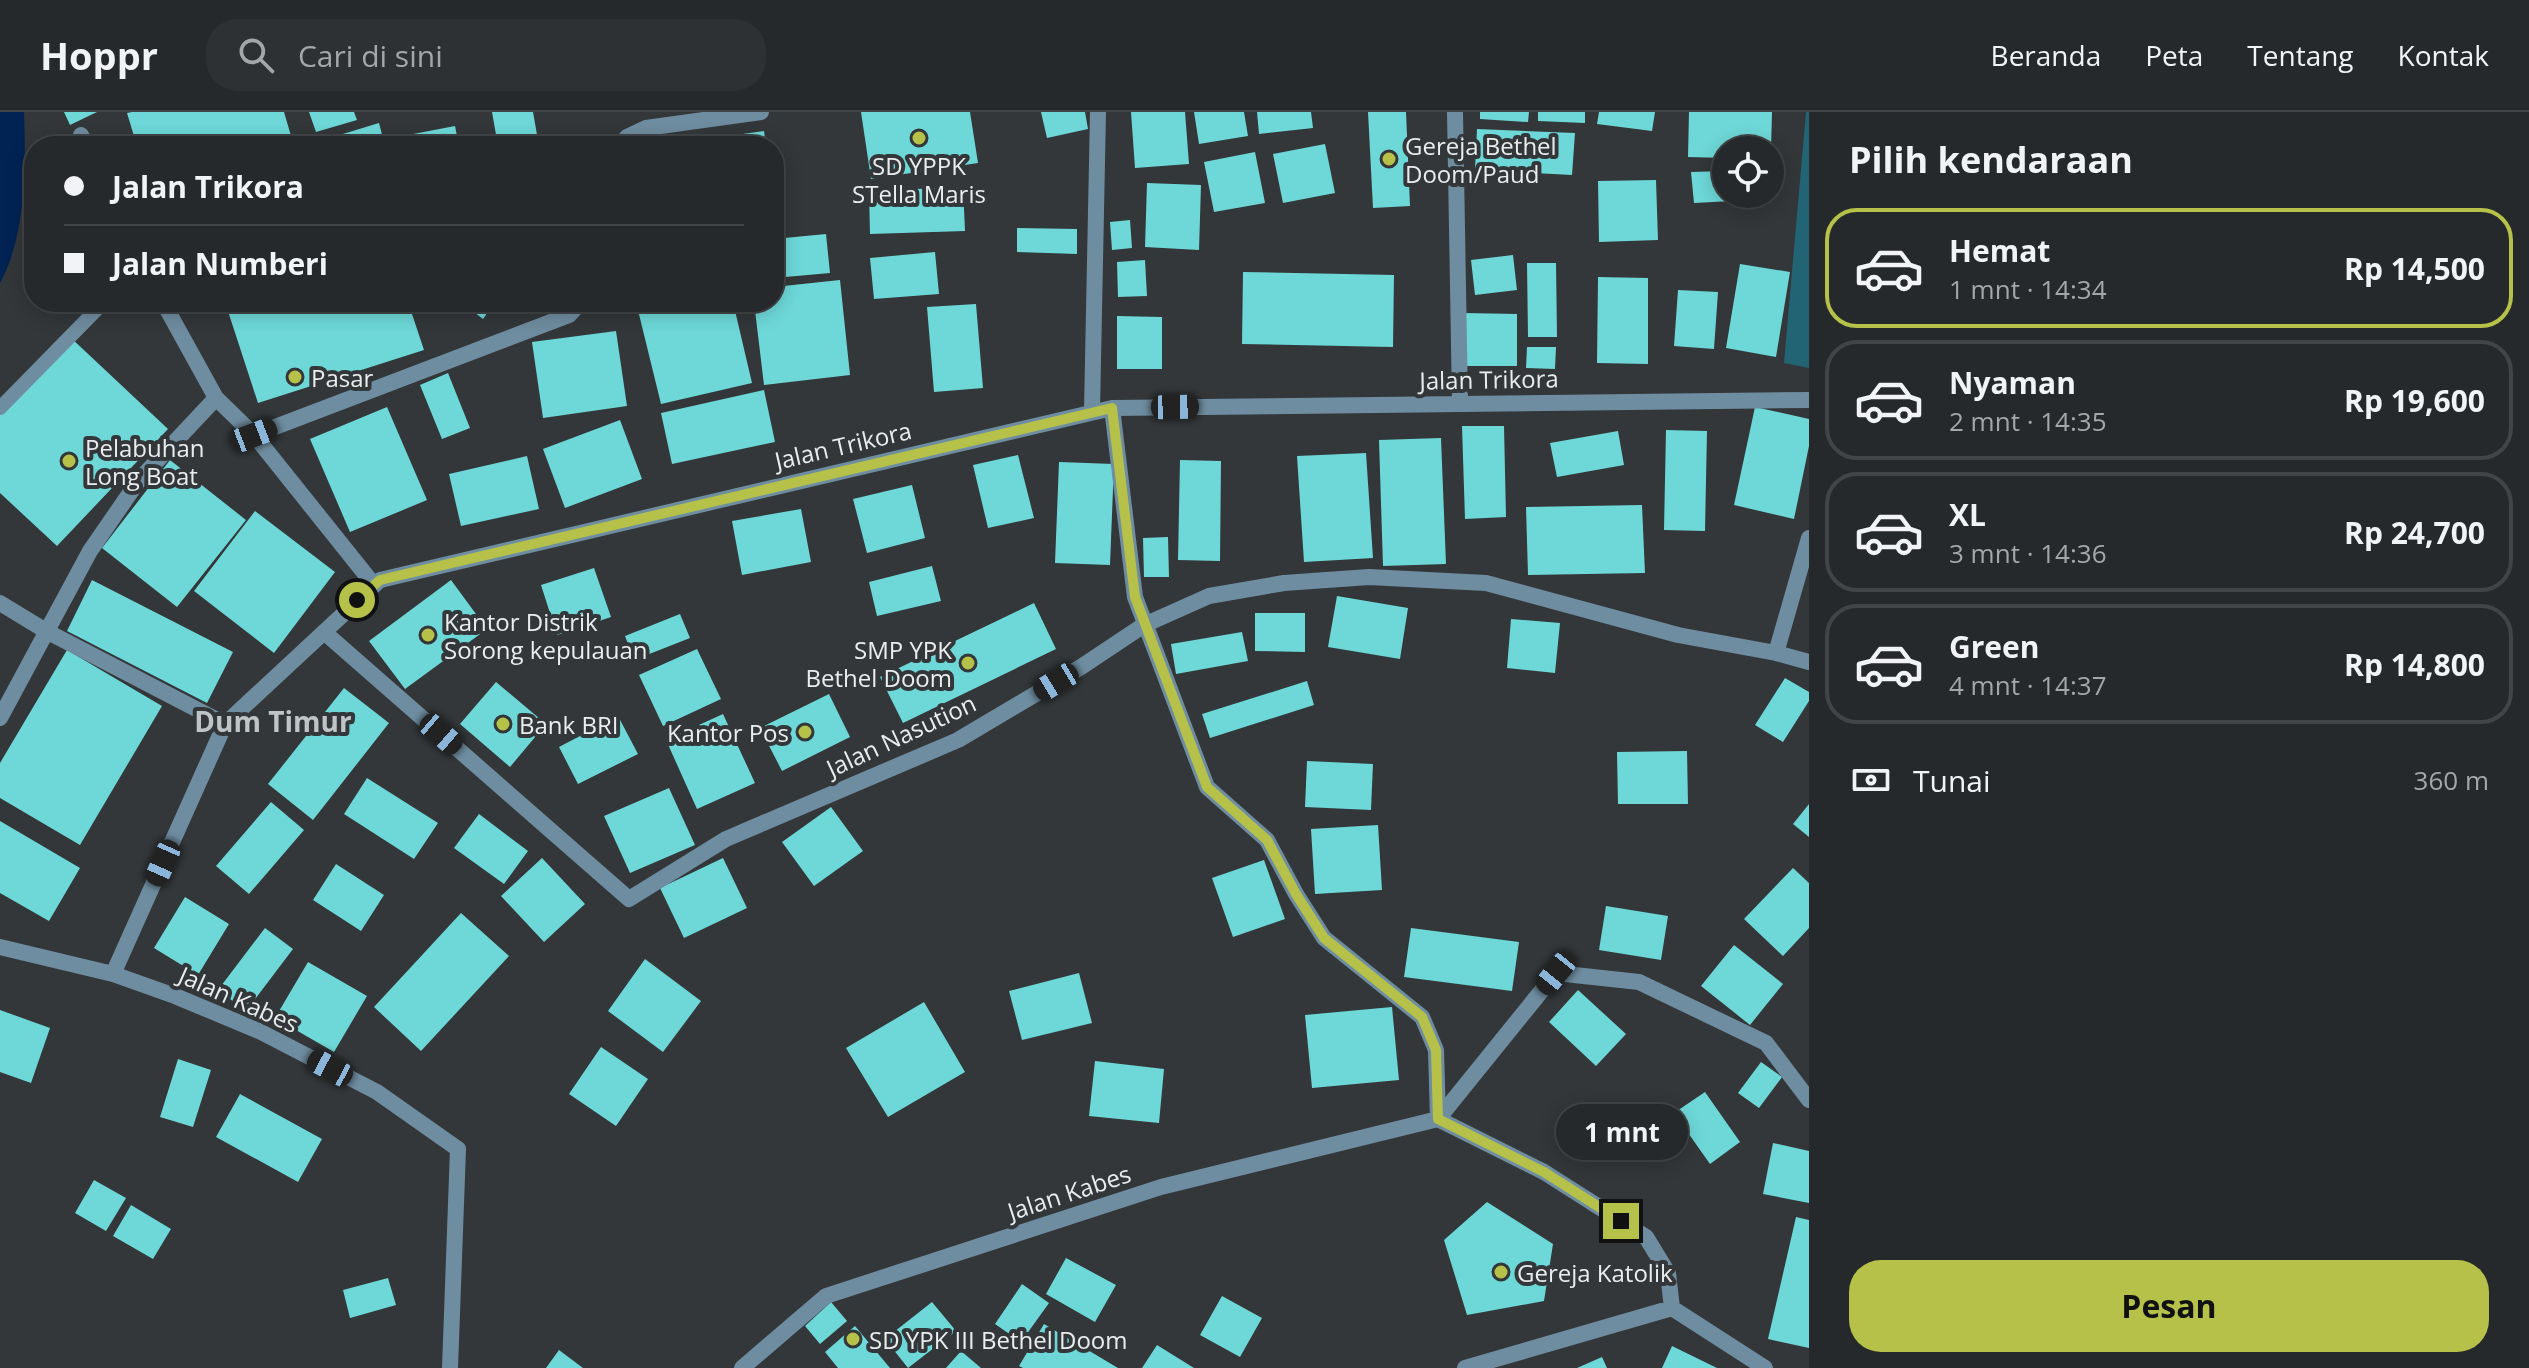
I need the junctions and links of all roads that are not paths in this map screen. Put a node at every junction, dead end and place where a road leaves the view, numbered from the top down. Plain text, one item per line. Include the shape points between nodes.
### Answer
1 (761, 112) edge
2 (1098, 112) edge
3 (1455, 112) edge
4 (629, 136) edge
5 (94, 312) edge
6 (169, 312) edge
7 (572, 312) edge
8 (216, 398) junction
9 (1809, 400) edge
10 (1460, 403) junction
11 (0, 408) edge
12 (1112, 408) junction
13 (1092, 411) junction
14 (254, 435) junction
15 (1809, 538) edge
16 (374, 585) junction
17 (0, 603) edge
18 (1144, 625) junction
19 (46, 631) junction
20 (324, 632) junction
21 (1776, 653) junction
22 (1809, 662) edge
23 (0, 718) edge
24 (225, 724) junction
25 (0, 947) edge
26 (113, 974) junction
27 (1809, 1100) edge
28 (1438, 1119) junction
29 (1672, 1308) junction
30 (450, 1368) edge
31 (742, 1368) edge
32 (1465, 1368) edge
33 (1765, 1368) edge

1 - 4 street via 646,128
2 - 13 street
3 - 10 street
5 - 11 lane
6 - 8 street
7 - 14 street
8 - 14 street
8 - 19 street via 139,480 90,551
9 - 10 street, Jalan Trikora
10 - 12 street, Jalan Trikora
12 - 13 street, Jalan Trikora
12 - 18 street via 1132,581
13 - 16 street, Jalan Trikora
14 - 16 street
15 - 21 street
16 - 20 street, Jalan Trikora
17 - 19 street
18 - 20 street, Jalan Nasution via 958,740 726,839 629,899
18 - 21 street via 1209,596 1284,583 1369,577 1486,583 1678,635
18 - 28 street via 1207,787 1267,840 1324,938 1422,1017 1436,1050
19 - 23 street
19 - 24 street
20 - 24 street, Jalan Trikora
21 - 22 street
24 - 26 street, Jalan Trikora
25 - 26 street, Jalan Kabes
26 - 30 street, Jalan Kabes via 259,1031 377,1092 458,1149
27 - 28 street via 1766,1043 1639,982 1556,973
28 - 29 street via 1544,1172 1646,1237 1668,1273
28 - 31 street, Jalan Kabes via 1161,1187 826,1296
29 - 32 street
29 - 33 street

